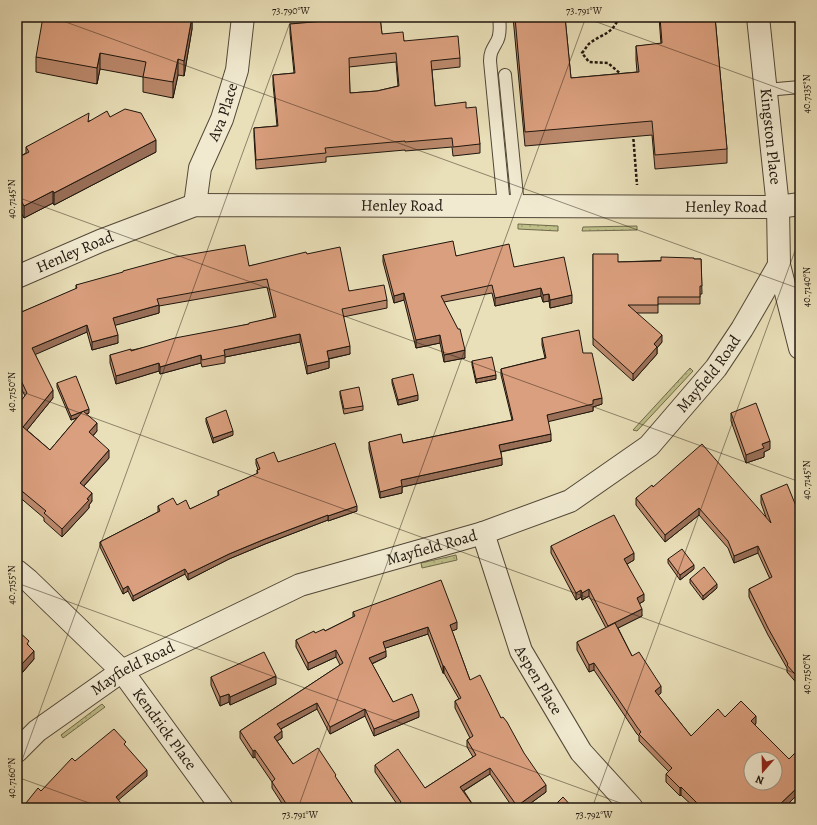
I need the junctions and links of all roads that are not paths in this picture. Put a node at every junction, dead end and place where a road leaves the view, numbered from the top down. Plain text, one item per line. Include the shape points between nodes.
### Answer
1 (243, 17) edge
2 (500, 17) edge
3 (758, 17) edge
4 (505, 75) dead end
5 (800, 87) edge
6 (766, 90) junction
7 (800, 204) edge
8 (195, 205) junction
9 (511, 206) junction
10 (778, 207) junction
11 (778, 265) junction
12 (17, 277) edge
13 (800, 348) edge
14 (483, 533) junction
15 (17, 571) edge
16 (122, 671) junction
17 (17, 751) edge
18 (222, 808) edge
19 (632, 808) edge

1 - 8 street, Ava Place via 237,70 222,119 200,168
2 - 9 lane via 499,36 491,51 490,61
3 - 6 street, Kingston Place
4 - 9 lane
5 - 6 lane
6 - 10 street, Kingston Place
7 - 10 street, Henley Road
8 - 9 street, Henley Road
8 - 12 street, Henley Road via 100,240
9 - 10 street, Henley Road
10 - 11 street, Kingston Place
11 - 13 street, Kingston Place
11 - 14 street, Mayfield Road via 742,329 716,368 650,446 570,501
14 - 16 street, Mayfield Road via 300,585
14 - 19 street, Aspen Place via 521,651 581,752
15 - 16 street, Kendrick Place
16 - 17 street, Mayfield Road via 37,731
16 - 18 street, Kendrick Place

